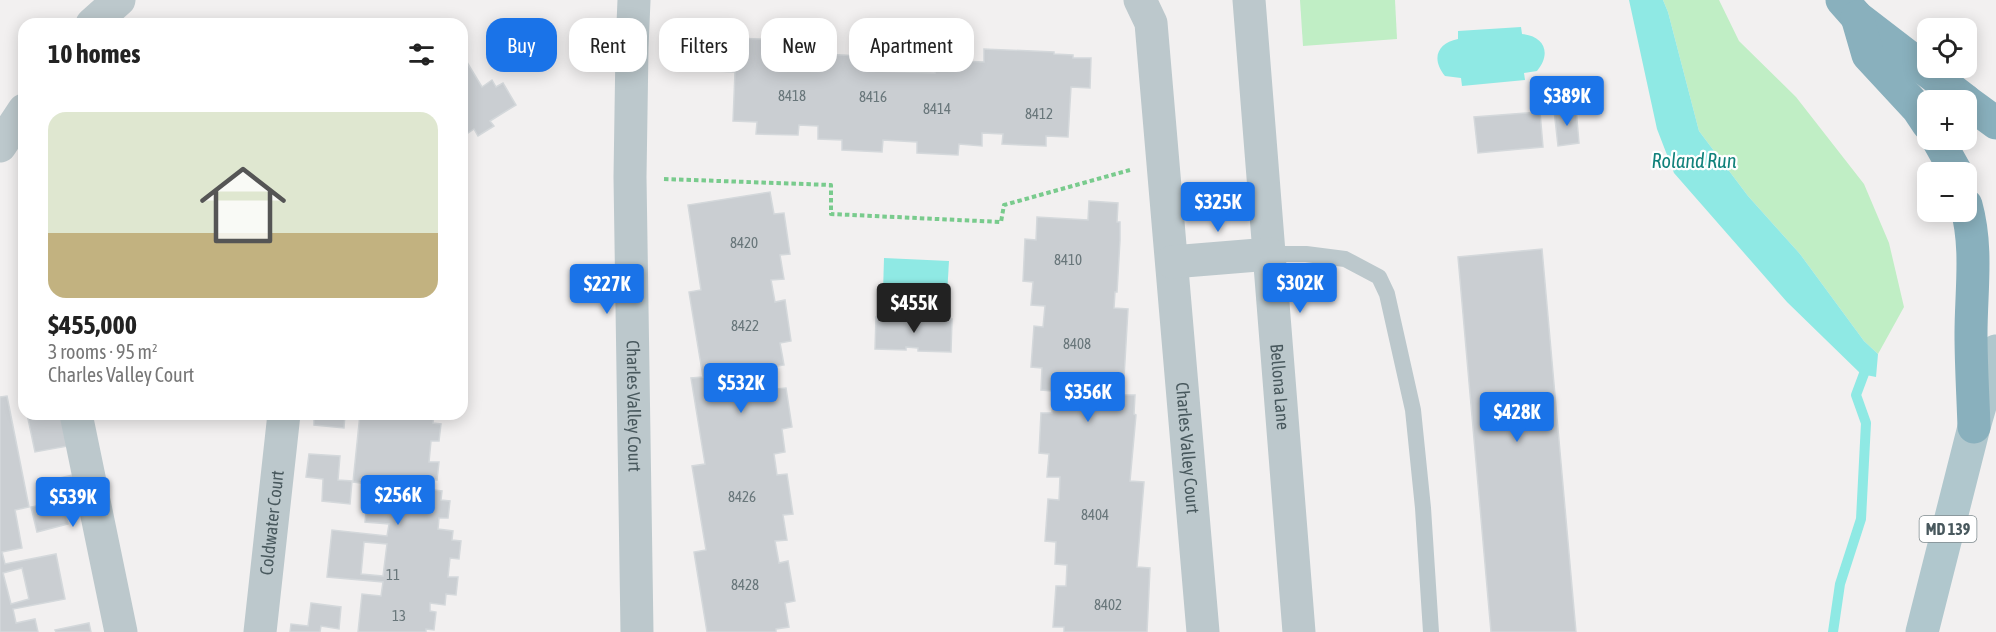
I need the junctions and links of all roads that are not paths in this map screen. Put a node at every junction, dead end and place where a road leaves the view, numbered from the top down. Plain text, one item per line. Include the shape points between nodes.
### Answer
1 (118, 0) edge
2 (634, 0) edge
3 (1140, 0) edge
4 (1249, 0) edge
5 (1849, 9) edge
6 (98, 18) edge
7 (1952, 90) edge
8 (1917, 109) edge
9 (1977, 109) edge
10 (18, 122) edge
11 (1996, 123) edge
12 (7, 141) edge
13 (1969, 222) edge
14 (1270, 254) junction
15 (1172, 262) junction
16 (1996, 351) edge
17 (77, 420) edge
18 (283, 420) edge
19 (1974, 427) junction
20 (121, 632) edge
21 (260, 632) edge
22 (637, 632) edge
23 (1203, 632) edge
24 (1299, 632) edge
25 (1431, 632) edge
26 (1922, 632) edge

1 - 6 street
2 - 22 street, Charles Valley Court via 630,177
3 - 15 street, Charles Valley Court via 1151,23
4 - 14 street, Bellona Lane
5 - 7 highway
5 - 8 highway via 1868,55
9 - 11 highway
10 - 12 street
13 - 19 highway via 1974,274
14 - 15 street
14 - 24 street, Bellona Lane
14 - 25 lane via 1345,260 1378,277 1387,294 1413,410
15 - 23 street, Charles Valley Court
16 - 19 main road, MD 139
17 - 20 street
18 - 21 street, Coldwater Court
19 - 26 main road, MD 139

